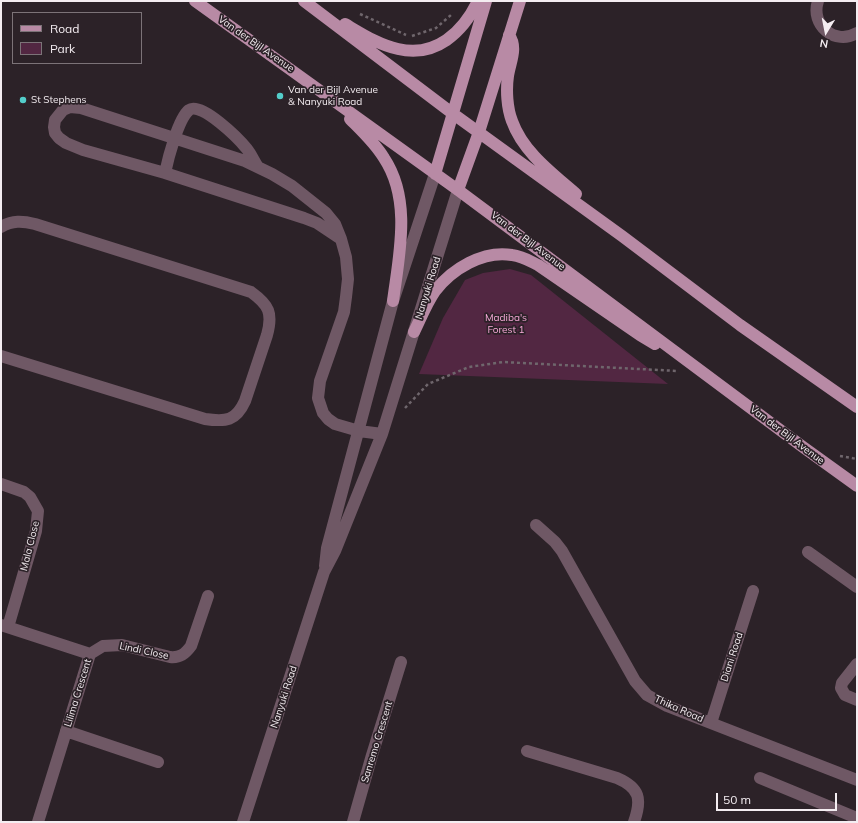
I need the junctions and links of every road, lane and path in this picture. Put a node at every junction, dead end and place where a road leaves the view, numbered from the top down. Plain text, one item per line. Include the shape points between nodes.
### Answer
1 (196, 1) edge
2 (304, 1) edge
3 (309, 1) edge
4 (478, 1) edge
5 (486, 1) edge
6 (520, 1) edge
7 (818, 1) edge
8 (456, 10) dead end
9 (360, 14) dead end
10 (857, 33) edge
11 (509, 35) junction
12 (318, 88) junction
13 (452, 113) junction
14 (478, 132) junction
15 (174, 138) junction
16 (258, 167) junction
17 (165, 173) junction
18 (435, 174) junction
19 (458, 190) junction
20 (1, 227) edge
21 (622, 236) junction
22 (341, 239) junction
23 (393, 301) junction
24 (414, 332) junction
25 (1, 356) edge
26 (681, 371) dead end
27 (704, 373) junction
28 (857, 407) edge
29 (400, 414) dead end
30 (359, 430) junction
31 (382, 434) junction
32 (1, 484) edge
33 (857, 486) edge
34 (536, 525) dead end
35 (808, 552) dead end
36 (324, 572) junction
37 (857, 587) edge
38 (753, 591) dead end
39 (208, 596) dead end
40 (4, 626) edge
41 (90, 654) junction
42 (401, 662) dead end
43 (857, 664) edge
44 (857, 700) edge
45 (711, 723) junction
46 (66, 731) junction
47 (527, 751) dead end
48 (158, 762) dead end
49 (760, 778) dead end
50 (857, 780) edge
51 (857, 818) edge
52 (38, 822) edge
53 (243, 822) edge
54 (353, 822) edge
55 (634, 822) edge

1 - 12 main road, Van der Bijl Avenue
2 - 13 main road
3 - 4 main road via 373,40 399,50 414,51 431,48 453,36 467,21
5 - 13 main road, Nanyuki Road
6 - 11 main road, Nanyuki Road
7 - 10 street via 817,18 826,31 841,37
8 - 9 path via 436,28 409,36
11 - 14 main road, Nanyuki Road
11 - 21 main road via 514,46 507,96 511,121 516,133 538,160
12 - 18 main road, Van der Bijl Avenue
12 - 23 main road via 372,142 384,158 394,180 399,196 401,219
13 - 14 main road
13 - 18 main road, Nanyuki Road
14 - 19 main road, Nanyuki Road
14 - 21 main road
15 - 16 street
15 - 16 street via 189,109 195,108 208,114 234,134
15 - 17 street
15 - 17 street via 81,108 70,107 63,110 55,120 55,133 66,143
16 - 22 street via 292,186 326,213 335,224
17 - 22 street via 304,218 317,223
18 - 19 main road, Van der Bijl Avenue
18 - 23 street, Nanyuki Road
19 - 24 street, Nanyuki Road
19 - 27 main road, Van der Bijl Avenue
20 - 25 street via 24,221 251,292 267,306 269,315 269,325 245,401 240,411 227,420 205,419
21 - 28 main road via 740,325
22 - 30 street via 348,279 344,312 320,381 318,398 328,419 335,424
23 - 30 street, Nanyuki Road
24 - 27 main road via 428,302 448,277 470,263 491,255 512,255 538,265 640,335
24 - 31 street, Nanyuki Road
26 - 29 path via 503,362 469,367 428,384
27 - 33 main road, Van der Bijl Avenue
30 - 31 street
30 - 36 street, Nanyuki Road via 327,548
31 - 36 street, Nanyuki Road via 335,551
32 - 40 street, Mala Close via 24,492 38,511 36,530
34 - 45 street, Thika Road via 562,551 640,688 667,706
35 - 37 street
36 - 53 street, Nanyuki Road
38 - 45 street, Diani Road
39 - 41 street, Lindi Close via 191,646 177,658 122,645 103,646
40 - 41 street, Lilima Crescent
41 - 46 street, Lilima Crescent
42 - 54 street, Sanremo Crescent
43 - 44 street via 841,688 845,695
45 - 50 street, Thika Road
46 - 48 street
46 - 52 street, Lilima Crescent
47 - 55 street via 630,784 636,791 639,803
49 - 51 street

